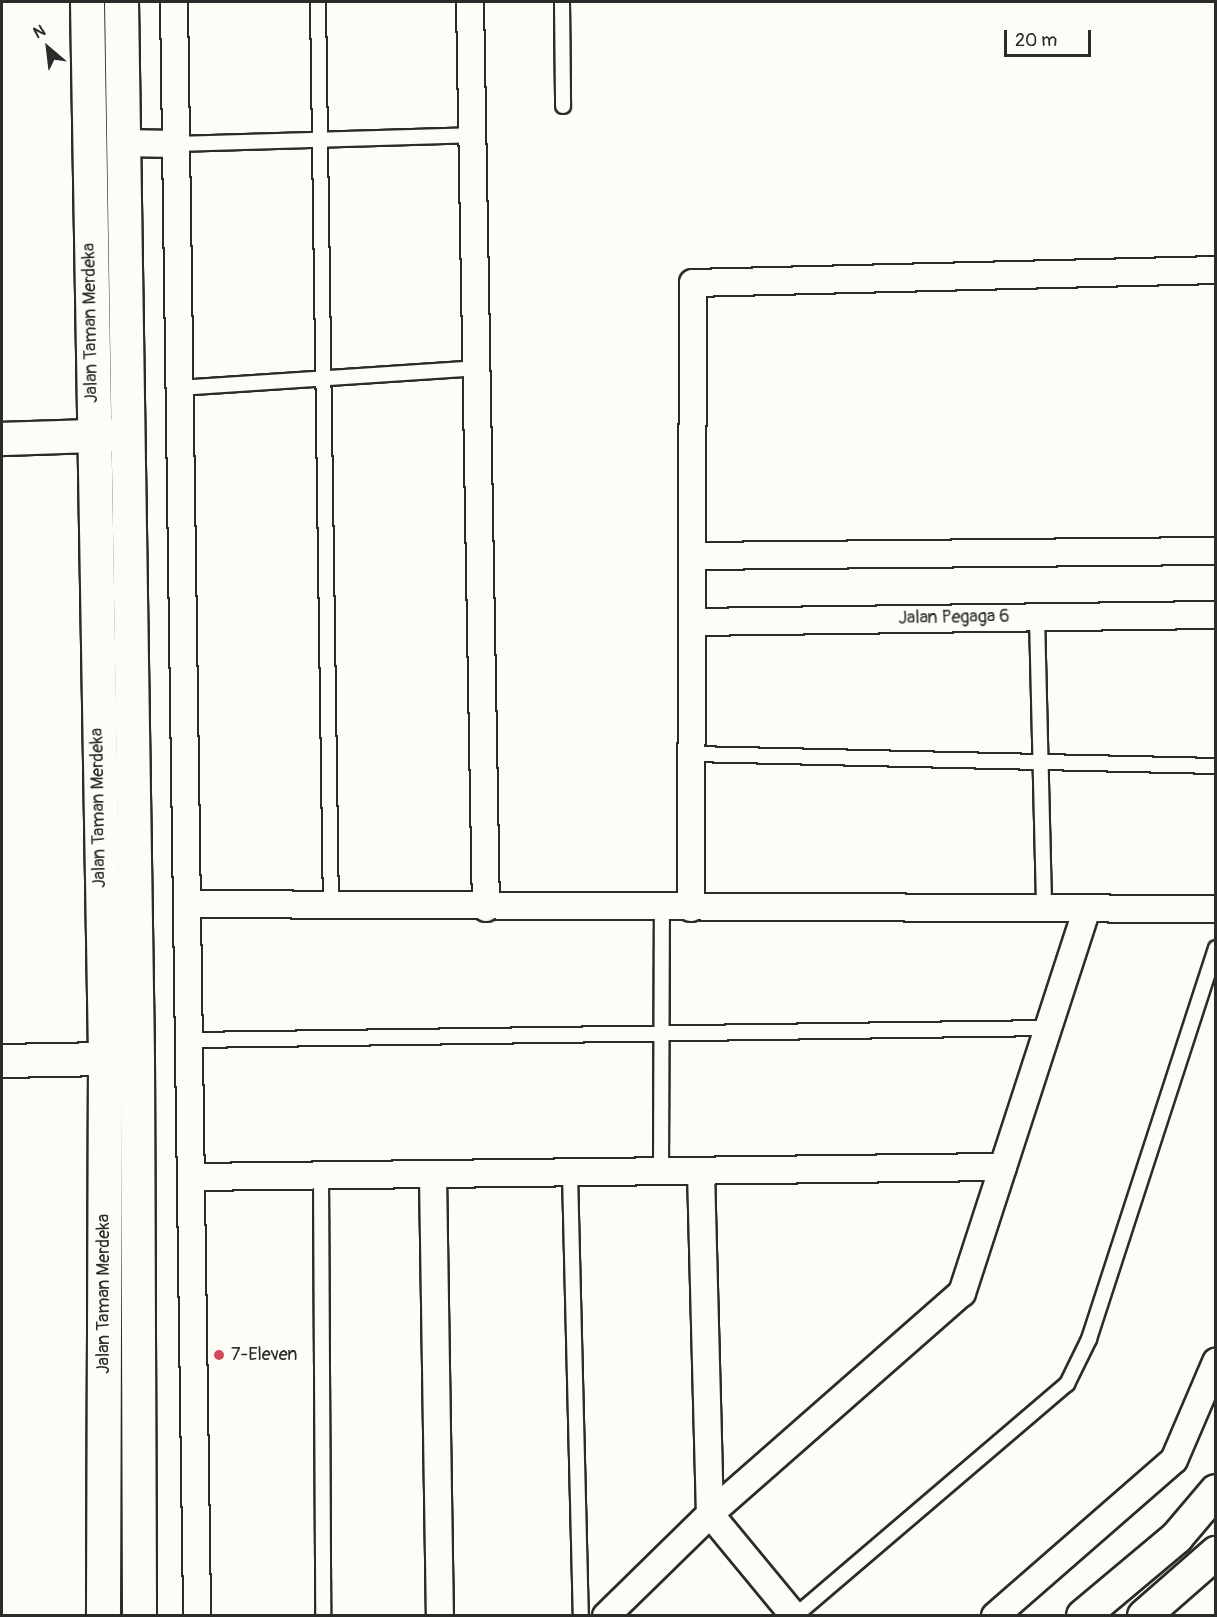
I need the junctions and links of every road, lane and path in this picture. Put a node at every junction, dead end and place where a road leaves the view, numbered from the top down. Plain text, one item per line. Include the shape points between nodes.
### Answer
1 (87, 2) edge
2 (121, 2) edge
3 (174, 2) edge
4 (318, 2) edge
5 (470, 2) edge
6 (562, 2) edge
7 (563, 106) dead end
8 (472, 135) junction
9 (320, 139) junction
10 (123, 143) junction
11 (175, 144) junction
12 (1215, 270) edge
13 (476, 368) junction
14 (324, 378) junction
15 (178, 388) junction
16 (127, 435) junction
17 (93, 437) junction
18 (2, 439) edge
19 (1215, 551) edge
20 (692, 556) junction
21 (1215, 615) edge
22 (1037, 617) junction
23 (692, 622) junction
24 (692, 754) junction
25 (1040, 762) junction
26 (1215, 766) edge
27 (187, 904) junction
28 (331, 906) junction
29 (486, 908) junction
30 (662, 908) junction
31 (691, 908) junction
32 (1044, 909) junction
33 (1087, 909) junction
34 (1215, 909) edge
35 (1215, 948) edge
36 (1048, 1028) junction
37 (663, 1034) junction
38 (190, 1040) junction
39 (105, 1059) junction
40 (2, 1061) edge
41 (1003, 1167) junction
42 (701, 1172) junction
43 (661, 1173) junction
44 (570, 1174) junction
45 (433, 1176) junction
46 (192, 1177) junction
47 (321, 1177) junction
48 (1215, 1362) edge
49 (1215, 1491) edge
50 (710, 1514) junction
51 (1215, 1553) edge
52 (103, 1616) edge
53 (140, 1616) edge
54 (197, 1616) edge
55 (322, 1616) edge
56 (440, 1616) edge
57 (581, 1616) edge
58 (606, 1616) edge
59 (795, 1616) edge
60 (996, 1616) edge
61 (1083, 1616) edge
62 (1144, 1616) edge

1 - 17 main road, Jalan Taman Merdeka
2 - 10 main road, Jalan Taman Merdeka
3 - 11 street
4 - 9 lane
5 - 8 street
6 - 7 lane
8 - 9 lane
8 - 13 street
9 - 11 lane
9 - 14 lane
10 - 11 street
10 - 16 main road, Jalan Taman Merdeka
11 - 15 street
12 - 20 street via 693,283
13 - 14 lane
13 - 29 street
14 - 15 lane
14 - 28 lane
15 - 27 street
16 - 17 street
16 - 53 main road, Jalan Taman Merdeka via 137,1058
17 - 18 street
17 - 39 main road, Jalan Taman Merdeka
19 - 20 street
20 - 23 street
21 - 22 street, Jalan Pegaga 6
22 - 23 street, Jalan Pegaga 6
22 - 25 lane
23 - 24 street
24 - 25 lane
24 - 31 street
25 - 26 lane
25 - 32 lane
27 - 28 street
27 - 38 street
28 - 29 street
29 - 30 street
30 - 31 street
30 - 37 lane
31 - 32 street
32 - 33 street
33 - 34 street
33 - 36 street
35 - 59 lane via 1089,1339 1067,1384
36 - 37 lane
36 - 41 street
37 - 38 lane
37 - 43 lane
38 - 46 street
39 - 40 street
39 - 52 main road, Jalan Taman Merdeka
41 - 42 street
41 - 50 street via 962,1293
42 - 43 street
42 - 50 street
43 - 44 street
44 - 45 street
44 - 57 lane
45 - 47 street
45 - 56 street
46 - 47 street
46 - 54 street
47 - 55 lane
48 - 60 street via 1174,1460
49 - 61 street via 1177,1537
50 - 58 street
50 - 59 street
51 - 62 street

